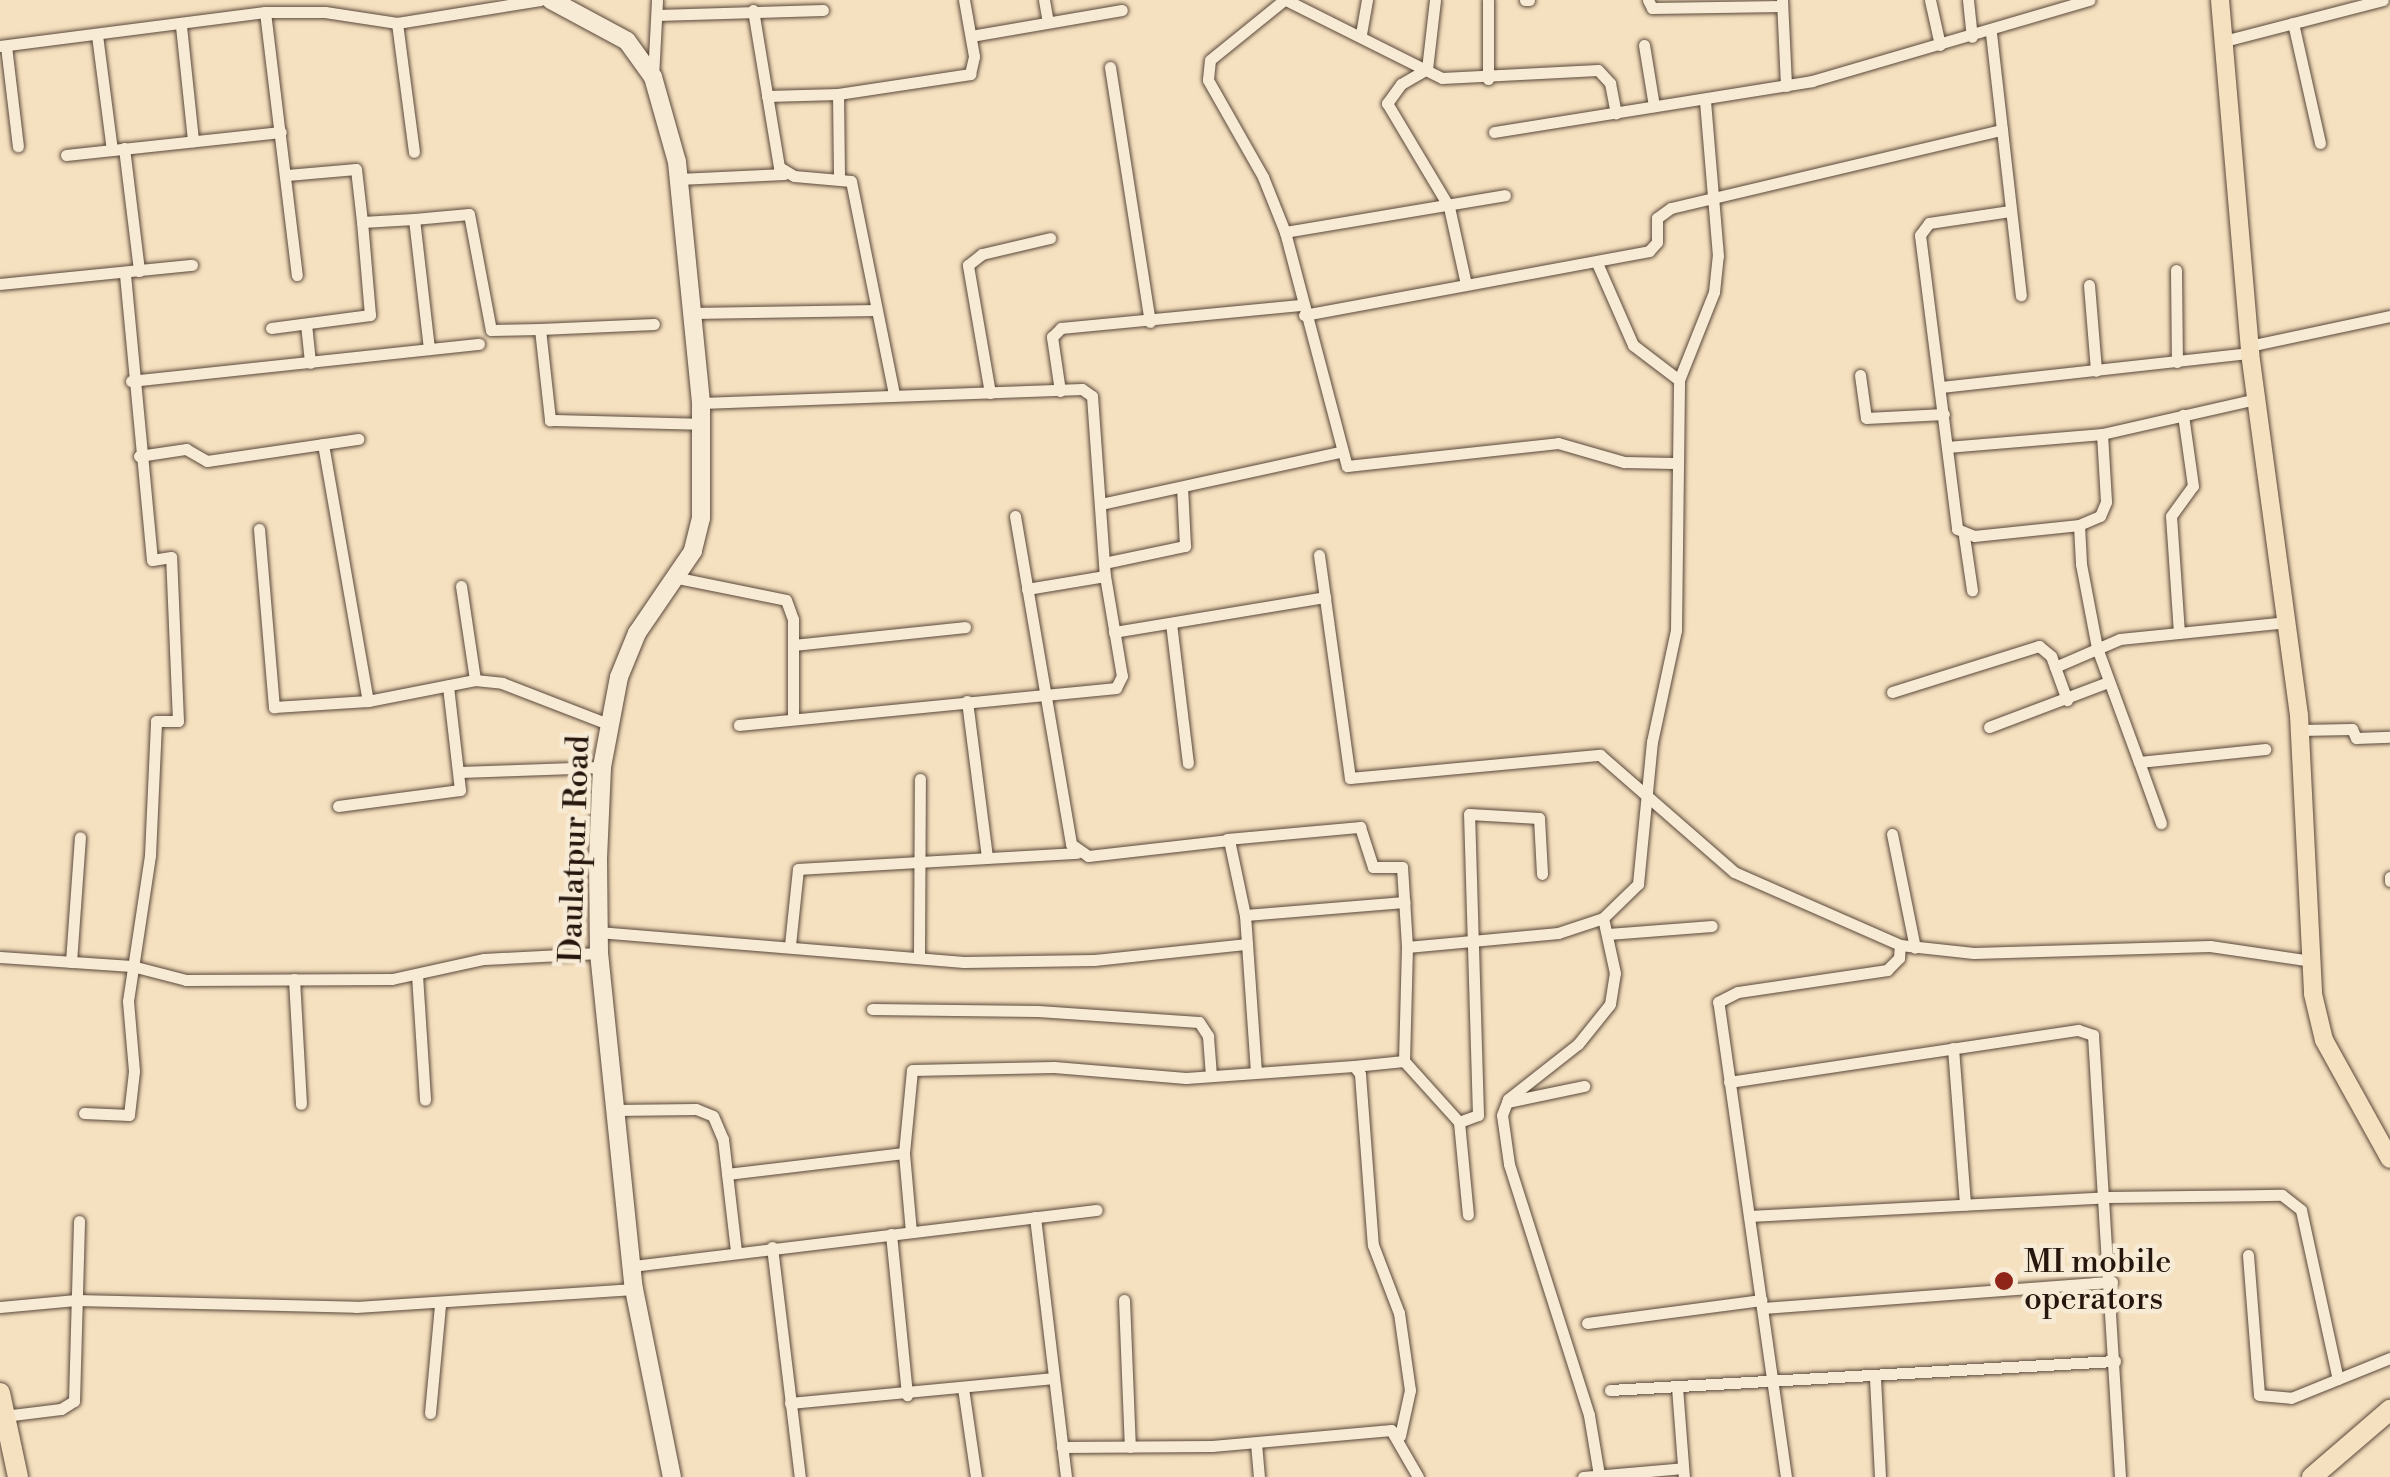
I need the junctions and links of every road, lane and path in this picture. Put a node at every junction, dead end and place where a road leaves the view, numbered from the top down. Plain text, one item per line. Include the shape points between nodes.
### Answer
1 (241, 0) edge
2 (540, 0) edge
3 (551, 0) edge
4 (657, 0) edge
5 (964, 0) edge
6 (1044, 0) edge
7 (1285, 0) edge
8 (1366, 0) edge
9 (1435, 0) edge
10 (1488, 0) edge
11 (1648, 0) edge
12 (1930, 0) edge
13 (1968, 0) edge
14 (2089, 0) edge
15 (2220, 0) edge
16 (2382, 0) edge
17 (1782, 3) edge
18 (574, 6) edge
19 (753, 10) junction
20 (823, 10) dead end
21 (1122, 10) dead end
22 (265, 12) junction
23 (242, 16) junction
24 (657, 16) junction
25 (1048, 22) junction
26 (397, 23) junction
27 (2293, 23) junction
28 (181, 26) junction
29 (1991, 33) junction
30 (1361, 34) junction
31 (97, 35) junction
32 (971, 36) junction
33 (1972, 37) junction
34 (2224, 41) junction
35 (1940, 44) junction
36 (1644, 45) dead end
37 (3, 46) edge
38 (1110, 67) dead end
39 (1427, 69) junction
40 (653, 77) junction
41 (1488, 79) junction
42 (1786, 86) junction
43 (838, 94) junction
44 (767, 96) junction
45 (1705, 102) junction
46 (1654, 106) junction
47 (1616, 113) junction
48 (2002, 130) junction
49 (281, 132) junction
50 (1494, 132) dead end
51 (193, 141) junction
52 (2320, 143) dead end
53 (18, 146) dead end
54 (118, 149) junction
55 (414, 152) dead end
56 (66, 155) dead end
57 (287, 174) junction
58 (784, 174) junction
59 (839, 176) junction
60 (678, 180) junction
61 (1718, 194) junction
62 (1505, 195) dead end
63 (1448, 207) junction
64 (2010, 212) junction
65 (414, 219) junction
66 (362, 222) junction
67 (1284, 232) junction
68 (1050, 238) dead end
69 (1597, 262) junction
70 (192, 265) dead end
71 (2176, 270) dead end
72 (132, 272) junction
73 (298, 275) dead end
74 (0, 284) edge
75 (1466, 284) junction
76 (2089, 285) dead end
77 (2021, 295) dead end
78 (876, 310) junction
79 (1302, 310) junction
80 (692, 313) junction
81 (2390, 316) edge
82 (1150, 322) junction
83 (306, 324) junction
84 (654, 324) dead end
85 (270, 328) dead end
86 (540, 329) junction
87 (479, 344) dead end
88 (429, 350) junction
89 (2250, 350) junction
90 (2177, 362) junction
91 (310, 363) junction
92 (2096, 371) junction
93 (1860, 376) dead end
94 (1678, 380) junction
95 (132, 381) junction
96 (1941, 387) junction
97 (1060, 391) junction
98 (990, 393) junction
99 (894, 394) junction
100 (2256, 399) junction
101 (701, 404) junction
102 (1944, 414) junction
103 (2183, 415) junction
104 (702, 424) junction
105 (2102, 434) junction
106 (358, 439) dead end
107 (323, 444) junction
108 (1947, 447) junction
109 (1340, 452) junction
110 (139, 456) junction
111 (1674, 463) junction
112 (1182, 487) junction
113 (1101, 504) junction
114 (1015, 516) dead end
115 (2079, 525) junction
116 (259, 528) dead end
117 (1964, 536) junction
118 (1319, 555) dead end
119 (1104, 570) junction
120 (678, 578) junction
121 (462, 586) dead end
122 (1027, 589) junction
123 (1972, 590) dead end
124 (1325, 597) junction
125 (2287, 622) junction
126 (1170, 623) junction
127 (965, 627) dead end
128 (1114, 632) junction
129 (2179, 633) junction
130 (794, 645) junction
131 (2098, 648) junction
132 (2055, 667) junction
133 (475, 680) junction
134 (2108, 682) junction
135 (448, 686) junction
136 (1892, 692) dead end
137 (1046, 696) junction
138 (2067, 700) junction
139 (966, 701) junction
140 (368, 702) junction
141 (794, 719) junction
142 (608, 724) junction
143 (739, 725) dead end
144 (1989, 727) dead end
145 (2300, 730) junction
146 (2390, 737) edge
147 (2266, 749) dead end
148 (2139, 762) junction
149 (1188, 763) dead end
150 (602, 768) junction
151 (460, 772) junction
152 (920, 780) dead end
153 (1649, 795) junction
154 (338, 806) dead end
155 (2161, 823) dead end
156 (1892, 834) dead end
157 (80, 837) dead end
158 (1227, 840) junction
159 (1076, 854) junction
160 (987, 857) junction
161 (920, 863) junction
162 (1542, 874) dead end
163 (1404, 902) junction
164 (1245, 915) junction
165 (1603, 918) junction
166 (1712, 926) dead end
167 (598, 932) junction
168 (1608, 934) junction
169 (1247, 944) junction
170 (1478, 944) junction
171 (1900, 944) junction
172 (790, 945) junction
173 (1407, 947) junction
174 (1915, 948) junction
175 (599, 954) junction
176 (919, 954) junction
177 (0, 957) edge
178 (2311, 961) junction
179 (72, 962) junction
180 (132, 966) junction
181 (417, 975) junction
182 (294, 979) junction
183 (872, 1009) dead end
184 (1953, 1048) junction
185 (1404, 1061) junction
186 (1354, 1066) junction
187 (1256, 1072) junction
188 (1211, 1076) junction
189 (1729, 1082) junction
190 (1584, 1086) dead end
191 (424, 1100) dead end
192 (1507, 1102) junction
193 (300, 1104) dead end
194 (614, 1110) junction
195 (84, 1113) dead end
196 (1459, 1122) junction
197 (904, 1153) junction
198 (2390, 1158) edge
199 (727, 1174) junction
200 (2107, 1197) junction
201 (1965, 1204) junction
202 (1097, 1210) dead end
203 (1468, 1215) dead end
204 (1035, 1216) junction
205 (1749, 1216) junction
206 (78, 1221) dead end
207 (911, 1232) junction
208 (892, 1234) junction
209 (772, 1247) junction
210 (736, 1252) junction
211 (2248, 1255) dead end
212 (633, 1266) junction
213 (2112, 1282) junction
214 (634, 1289) junction
215 (76, 1300) junction
216 (1124, 1300) dead end
217 (1762, 1304) junction
218 (440, 1305) junction
219 (0, 1307) edge
220 (1586, 1322) dead end
221 (2390, 1358) edge
222 (2115, 1361) junction
223 (1054, 1378) junction
224 (1875, 1378) junction
225 (2338, 1379) junction
226 (1774, 1382) junction
227 (1676, 1386) junction
228 (964, 1388) junction
229 (1610, 1390) dead end
230 (0, 1393) edge
231 (906, 1394) junction
232 (790, 1403) junction
233 (2390, 1410) edge
234 (430, 1413) dead end
235 (4, 1416) junction
236 (2390, 1424) edge
237 (1400, 1436) junction
238 (1256, 1442) junction
239 (1062, 1447) junction
240 (1130, 1447) junction
241 (1684, 1472) edge
242 (1599, 1475) edge
243 (18, 1477) edge
244 (672, 1477) edge
245 (800, 1477) edge
246 (975, 1477) edge
247 (1066, 1477) edge
248 (1259, 1477) edge
249 (1418, 1477) edge
250 (1583, 1477) edge
251 (1786, 1477) edge
252 (1880, 1477) edge
253 (2120, 1477) edge
254 (2312, 1477) edge
255 (2328, 1477) edge

1 - 23 street
2 - 26 street
3 - 18 street, Daulatpur Road
4 - 24 street
5 - 32 street
6 - 25 street
7 - 30 street
7 - 67 street via 1206,66
8 - 30 street
9 - 39 street
10 - 41 street
11 - 17 street via 1652,8
12 - 35 street
13 - 33 street
14 - 29 street
15 - 34 main road
16 - 27 street
17 - 42 street
18 - 40 street, Daulatpur Road via 627,42
19 - 20 street
19 - 24 street
19 - 44 street
21 - 25 street
22 - 23 street
22 - 26 street
22 - 49 street
23 - 28 street
24 - 40 street
25 - 32 street
26 - 55 street
27 - 34 street
27 - 52 street
28 - 31 street
28 - 51 street
29 - 33 street
29 - 48 street
30 - 39 street
31 - 37 street
31 - 54 street
32 - 43 street via 970,74
33 - 35 street
34 - 89 main road
35 - 42 street
36 - 46 street
37 - 53 street
38 - 82 street
39 - 41 street via 1460,82
39 - 63 street via 1400,84 1387,103
40 - 60 street, Daulatpur Road
41 - 47 street via 1598,70 1610,83
42 - 45 street
43 - 44 street
43 - 59 street
44 - 58 street
45 - 46 street
45 - 61 street
46 - 47 street
47 - 50 street
48 - 61 street
48 - 64 street
49 - 51 street
49 - 57 street
51 - 54 street
54 - 56 street
54 - 72 street
57 - 66 street via 356,169
57 - 73 street
58 - 59 street
58 - 60 street
59 - 78 street via 851,181
60 - 80 street, Daulatpur Road
61 - 69 street via 1662,212 1655,248
61 - 94 street via 1714,292
62 - 63 street
63 - 67 street
63 - 75 street
64 - 77 street
64 - 96 street via 1929,224 1920,234
65 - 66 street
65 - 86 street via 469,214 492,330
65 - 88 street
66 - 83 street via 370,316
67 - 79 street
68 - 98 street via 982,254 968,264
69 - 75 street
69 - 94 street via 1633,346
70 - 72 street
71 - 90 street
72 - 74 street
72 - 95 street
75 - 79 street
76 - 92 street
78 - 80 street
78 - 99 street
79 - 82 street
79 - 109 street
80 - 101 street, Daulatpur Road
81 - 89 street
82 - 97 street via 1054,332
83 - 85 street
83 - 91 street
84 - 86 street
86 - 104 street via 550,420
87 - 88 street
88 - 91 street
89 - 90 street
89 - 100 main road
90 - 92 street
91 - 95 street
92 - 96 street
93 - 102 street via 1866,418
94 - 111 street
95 - 110 street
96 - 102 street
97 - 98 street
97 - 113 street via 1082,389 1092,396
98 - 99 street
99 - 101 street
100 - 103 street
100 - 125 main road
101 - 104 street, Daulatpur Road
102 - 108 street
103 - 105 street
103 - 129 street via 2193,486 2171,516
104 - 120 street, Daulatpur Road via 701,518
105 - 108 street
105 - 115 street via 2106,502 2100,516
106 - 107 street
107 - 110 street via 206,462 186,449
107 - 140 street
108 - 117 street via 1957,529
109 - 111 street via 1347,466 1357,468 1558,444 1624,462
109 - 112 street
110 - 180 street via 152,560 171,558 178,720 156,721 150,856
111 - 153 street via 1676,630 1652,742
112 - 113 street
112 - 119 street via 1185,546
113 - 119 street
114 - 122 street
115 - 117 street
115 - 131 street
116 - 140 street via 274,707
117 - 123 street
118 - 124 street
119 - 122 street
119 - 128 street
120 - 130 street via 786,600
120 - 142 street, Daulatpur Road via 637,634
121 - 133 street
122 - 137 street
124 - 126 street
124 - 153 street via 1350,778 1600,755
125 - 129 street
125 - 145 main road
126 - 128 street
126 - 149 street
127 - 130 street
128 - 137 street via 1122,676 1116,688
129 - 131 street
130 - 141 street
131 - 132 street
131 - 134 street
132 - 136 street via 2039,646
132 - 138 street
133 - 135 street
133 - 142 street
134 - 138 street
134 - 148 street
135 - 140 street
135 - 151 street
137 - 139 street
137 - 159 street
138 - 144 street
139 - 141 street
139 - 160 street
141 - 143 street
142 - 150 street, Daulatpur Road
145 - 146 street via 2352,728 2356,738
145 - 178 main road
147 - 148 street
148 - 155 street
150 - 151 street
150 - 167 street, Daulatpur Road
151 - 154 street via 456,793
152 - 161 street
153 - 165 street via 1638,884
153 - 171 street via 1758,887
156 - 174 street
157 - 179 street
158 - 159 street
158 - 163 street via 1360,827 1373,867 1402,867
158 - 164 street
159 - 160 street
160 - 161 street
161 - 172 street via 798,869
161 - 176 street
162 - 170 street via 1539,818 1470,814
163 - 164 street
163 - 173 street
164 - 169 street
165 - 168 street
165 - 170 street via 1558,934
166 - 168 street
167 - 172 street
167 - 175 street, Daulatpur Road
168 - 192 street via 1615,973 1610,1004 1578,1044
169 - 176 street via 1094,960 964,962
169 - 187 street
170 - 173 street
170 - 196 street via 1478,1115
171 - 174 street
171 - 189 street via 1900,958 1886,970 1723,996 1717,1011
172 - 176 street
173 - 185 street
174 - 178 street via 1974,953 2210,946
175 - 181 street via 484,958
175 - 194 street, Daulatpur Road
177 - 179 street
178 - 198 main road via 2324,1040
179 - 180 street
180 - 182 street via 165,979
180 - 195 street via 129,1115
181 - 182 street
181 - 191 street
182 - 193 street
183 - 188 street via 1038,1010 1200,1022 1208,1036
184 - 189 street
184 - 200 street via 2078,1030 2093,1034
184 - 201 street
185 - 186 street
185 - 196 street
186 - 187 street
186 - 237 street via 1360,1074 1373,1245 1399,1313 1410,1390
187 - 188 street
188 - 197 street via 1054,1067 912,1070
189 - 205 street
190 - 192 street
192 - 242 street via 1502,1115 1509,1164 1590,1416
194 - 199 street via 704,1110 718,1122
194 - 212 street, Daulatpur Road
196 - 203 street
197 - 199 street
197 - 207 street
199 - 210 street
200 - 201 street
200 - 213 street
200 - 225 street via 2292,1198
201 - 205 street
202 - 204 street
204 - 207 street
204 - 223 street
205 - 217 street
206 - 215 street
207 - 208 street
208 - 209 street
208 - 231 street
209 - 210 street
209 - 232 street
210 - 212 street
211 - 225 street via 2259,1395 2291,1398
212 - 214 street, Daulatpur Road
213 - 217 street
213 - 222 street
214 - 218 street
214 - 244 street, Daulatpur Road
215 - 218 street
215 - 219 street
215 - 235 street via 74,1401 61,1409
216 - 240 street
217 - 220 street
217 - 226 street
218 - 234 street
221 - 225 street
222 - 224 street
222 - 253 street
223 - 228 street
223 - 239 street
224 - 226 street
224 - 252 street
226 - 227 street
226 - 251 street
227 - 229 street
227 - 241 street
228 - 231 street
228 - 246 street
230 - 235 highway
231 - 232 street
232 - 245 street
233 - 254 highway
235 - 243 highway
236 - 255 highway
237 - 238 street via 1374,1428
237 - 249 street
238 - 240 street
238 - 248 street
239 - 240 street
239 - 247 street
241 - 242 street
242 - 250 street

